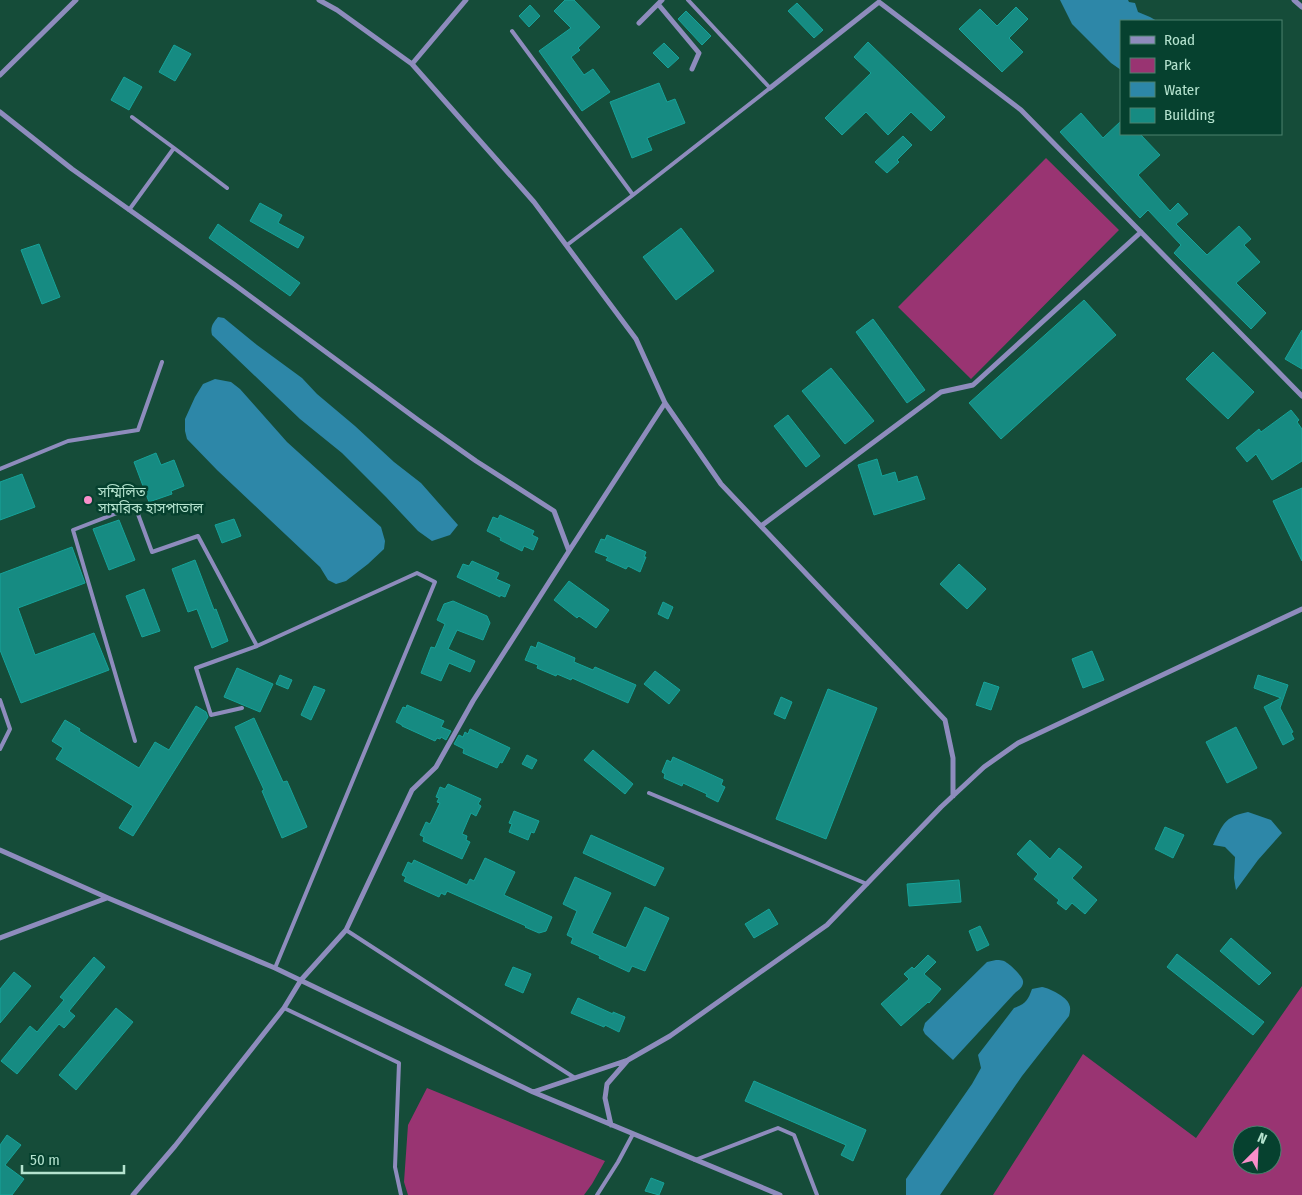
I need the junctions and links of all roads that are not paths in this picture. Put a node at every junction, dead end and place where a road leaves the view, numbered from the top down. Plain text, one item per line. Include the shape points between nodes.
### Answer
1 (76, 0) edge
2 (319, 0) edge
3 (466, 0) edge
4 (688, 0) edge
5 (1294, 0) edge
6 (660, 2) edge
7 (1302, 8) edge
8 (639, 23) dead end
9 (512, 31) dead end
10 (412, 64) junction
11 (692, 68) dead end
12 (0, 75) edge
13 (770, 88) junction
14 (0, 112) edge
15 (132, 117) dead end
16 (174, 148) junction
17 (227, 188) dead end
18 (633, 195) junction
19 (129, 210) junction
20 (1140, 232) junction
21 (567, 245) junction
22 (162, 362) dead end
23 (1302, 396) edge
24 (665, 403) junction
25 (0, 469) edge
26 (761, 526) junction
27 (569, 551) junction
28 (1302, 610) edge
29 (257, 646) junction
30 (0, 700) edge
31 (242, 708) dead end
32 (135, 741) dead end
33 (0, 749) edge
34 (649, 793) dead end
35 (953, 796) junction
36 (0, 850) edge
37 (866, 884) junction
38 (108, 898) junction
39 (346, 930) junction
40 (0, 938) edge
41 (275, 968) junction
42 (301, 980) junction
43 (284, 1008) junction
44 (628, 1060) junction
45 (576, 1078) junction
46 (533, 1092) junction
47 (611, 1125) junction
48 (632, 1134) junction
49 (695, 1160) junction
50 (133, 1195) edge
51 (400, 1195) edge
52 (597, 1195) edge
53 (780, 1195) edge
54 (817, 1195) edge

1 - 12 street
2 - 10 street
3 - 10 street
4 - 13 lane
5 - 7 street
6 - 8 street
6 - 11 street via 698,53
9 - 18 lane
10 - 21 street via 534,202
13 - 18 lane
13 - 20 street via 879,2 1021,110
14 - 19 street
15 - 16 lane
16 - 17 lane
16 - 19 lane
18 - 21 lane
19 - 27 street via 418,420 554,511
20 - 23 street
20 - 26 street via 973,385 941,392
21 - 24 street via 636,339
22 - 25 lane via 138,430 68,441
24 - 26 street via 721,484
24 - 27 street
26 - 35 street via 945,720 953,758
27 - 39 street via 473,701 436,767 412,790
28 - 35 street via 1018,743 984,767
29 - 31 lane via 196,668 211,715
29 - 32 lane via 198,536 152,552 135,506 73,530
29 - 41 lane via 417,572 434,582
30 - 33 lane via 10,729
34 - 37 lane
35 - 37 street
36 - 38 street
37 - 44 street via 827,925 670,1036
38 - 40 street
38 - 41 street
39 - 42 street
39 - 45 lane
41 - 42 street
42 - 43 street
42 - 46 street
43 - 50 street
43 - 51 lane via 398,1063 395,1168
44 - 45 street
44 - 47 street via 607,1084 605,1098
45 - 46 street
46 - 47 street
47 - 48 street
48 - 49 street
48 - 52 lane
49 - 53 street
49 - 54 lane via 778,1128 794,1136

